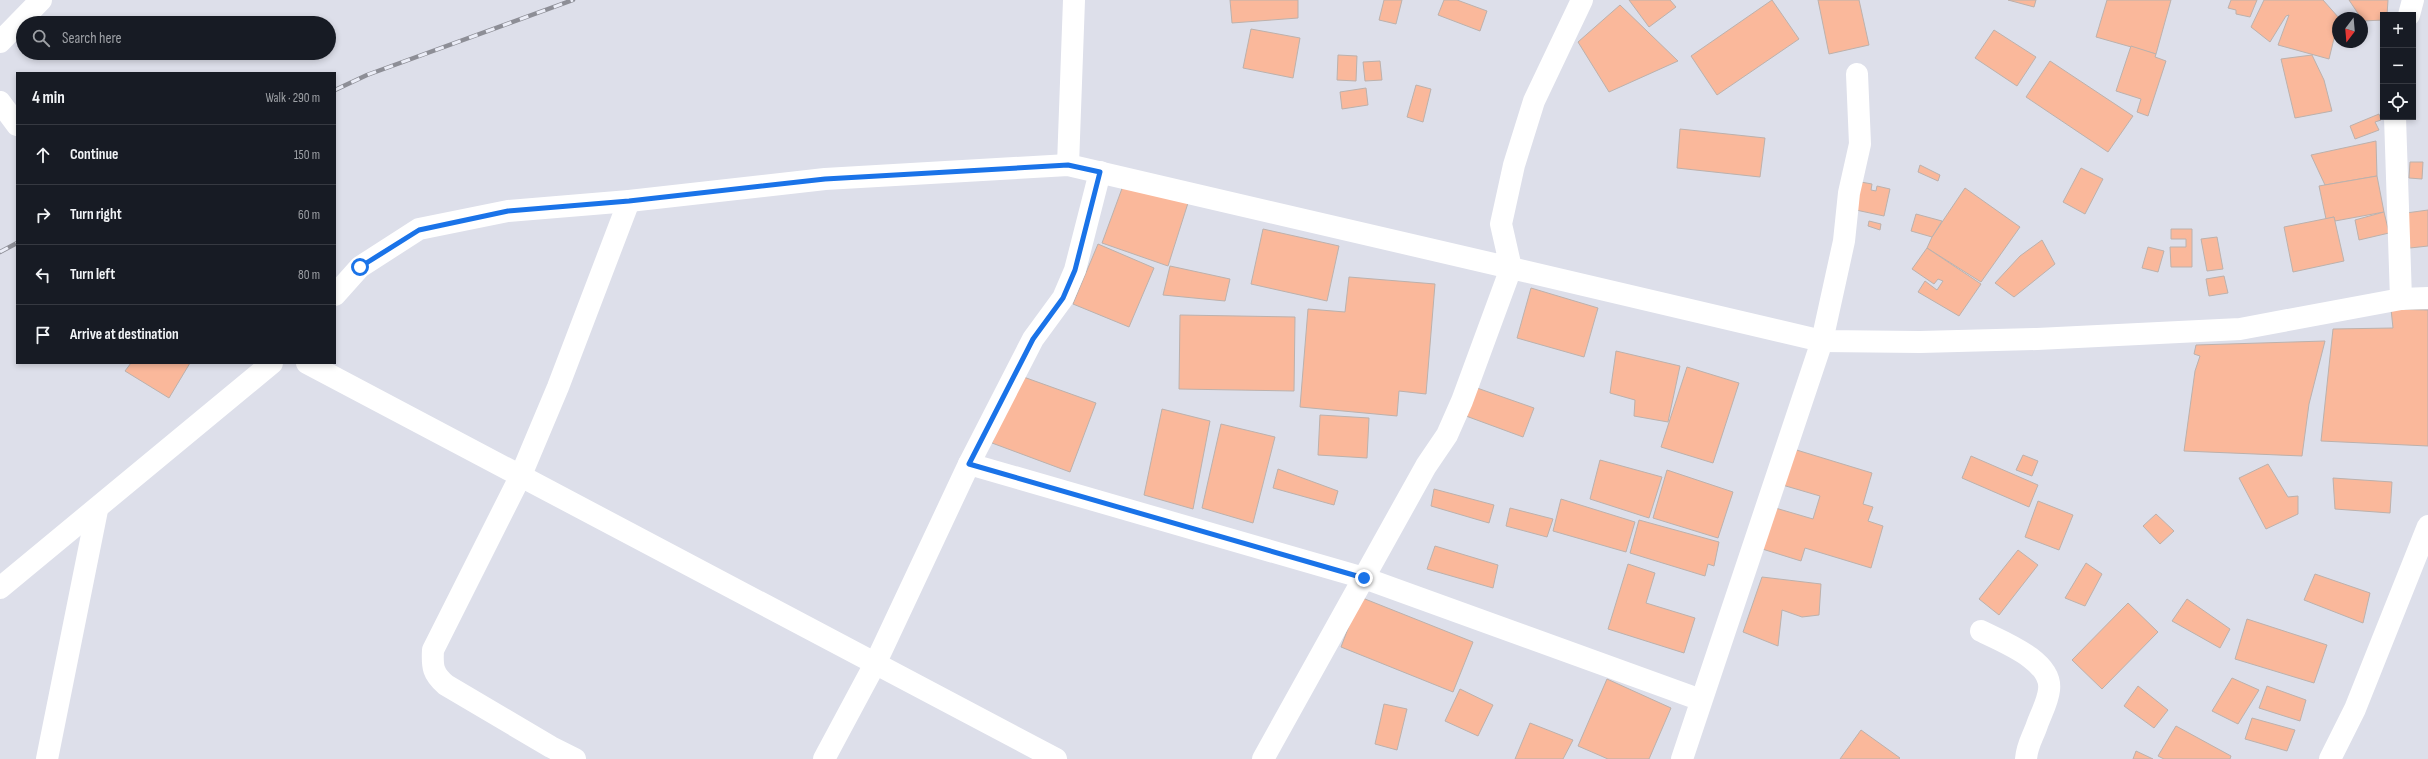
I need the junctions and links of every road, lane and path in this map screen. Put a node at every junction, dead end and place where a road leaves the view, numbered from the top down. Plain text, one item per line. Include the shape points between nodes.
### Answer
1 (41, 0) edge
2 (1074, 0) edge
3 (1582, 0) edge
4 (2413, 0) edge
5 (2410, 12) edge
6 (25, 16) edge
7 (16, 26) edge
8 (0, 42) edge
9 (1857, 74) dead end
10 (0, 102) edge
11 (2395, 120) edge
12 (16, 124) edge
13 (1068, 165) junction
14 (1100, 172) junction
15 (629, 201) junction
16 (1511, 268) junction
17 (336, 294) edge
18 (2428, 298) edge
19 (2401, 299) junction
20 (1822, 341) junction
21 (271, 364) edge
22 (309, 364) edge
23 (969, 464) junction
24 (521, 475) junction
25 (97, 510) junction
26 (2428, 526) edge
27 (1364, 578) junction
28 (0, 588) edge
29 (1981, 631) dead end
30 (876, 662) junction
31 (1701, 700) junction
32 (47, 758) edge
33 (575, 759) edge
34 (824, 759) edge
35 (1056, 759) edge
36 (1263, 759) edge
37 (1682, 759) edge
38 (2026, 759) edge
39 (2330, 759) edge

1 - 6 street
2 - 13 street
3 - 16 street via 1534,101 1514,165 1501,224
4 - 5 street
7 - 8 street
9 - 20 street via 1860,144 1849,193 1844,241
10 - 12 street
11 - 19 street
13 - 14 street
13 - 15 street via 825,179
14 - 16 street
14 - 23 street via 1075,270 1063,298 1033,339
15 - 17 street via 508,211 419,230 360,267
15 - 24 street via 558,387
16 - 20 street
16 - 27 street via 1447,435 1426,466
18 - 19 street
19 - 20 street via 2240,329 1920,342
20 - 31 street
21 - 25 street
22 - 24 street
23 - 27 street
23 - 30 street
24 - 30 street
24 - 33 street via 434,650 434,675 446,685
25 - 28 street
25 - 32 street
26 - 39 street via 2355,709
27 - 31 street
27 - 36 street
29 - 38 street via 2031,657 2048,674 2050,689 2036,729 2026,747
30 - 34 street
30 - 35 street
31 - 37 street

